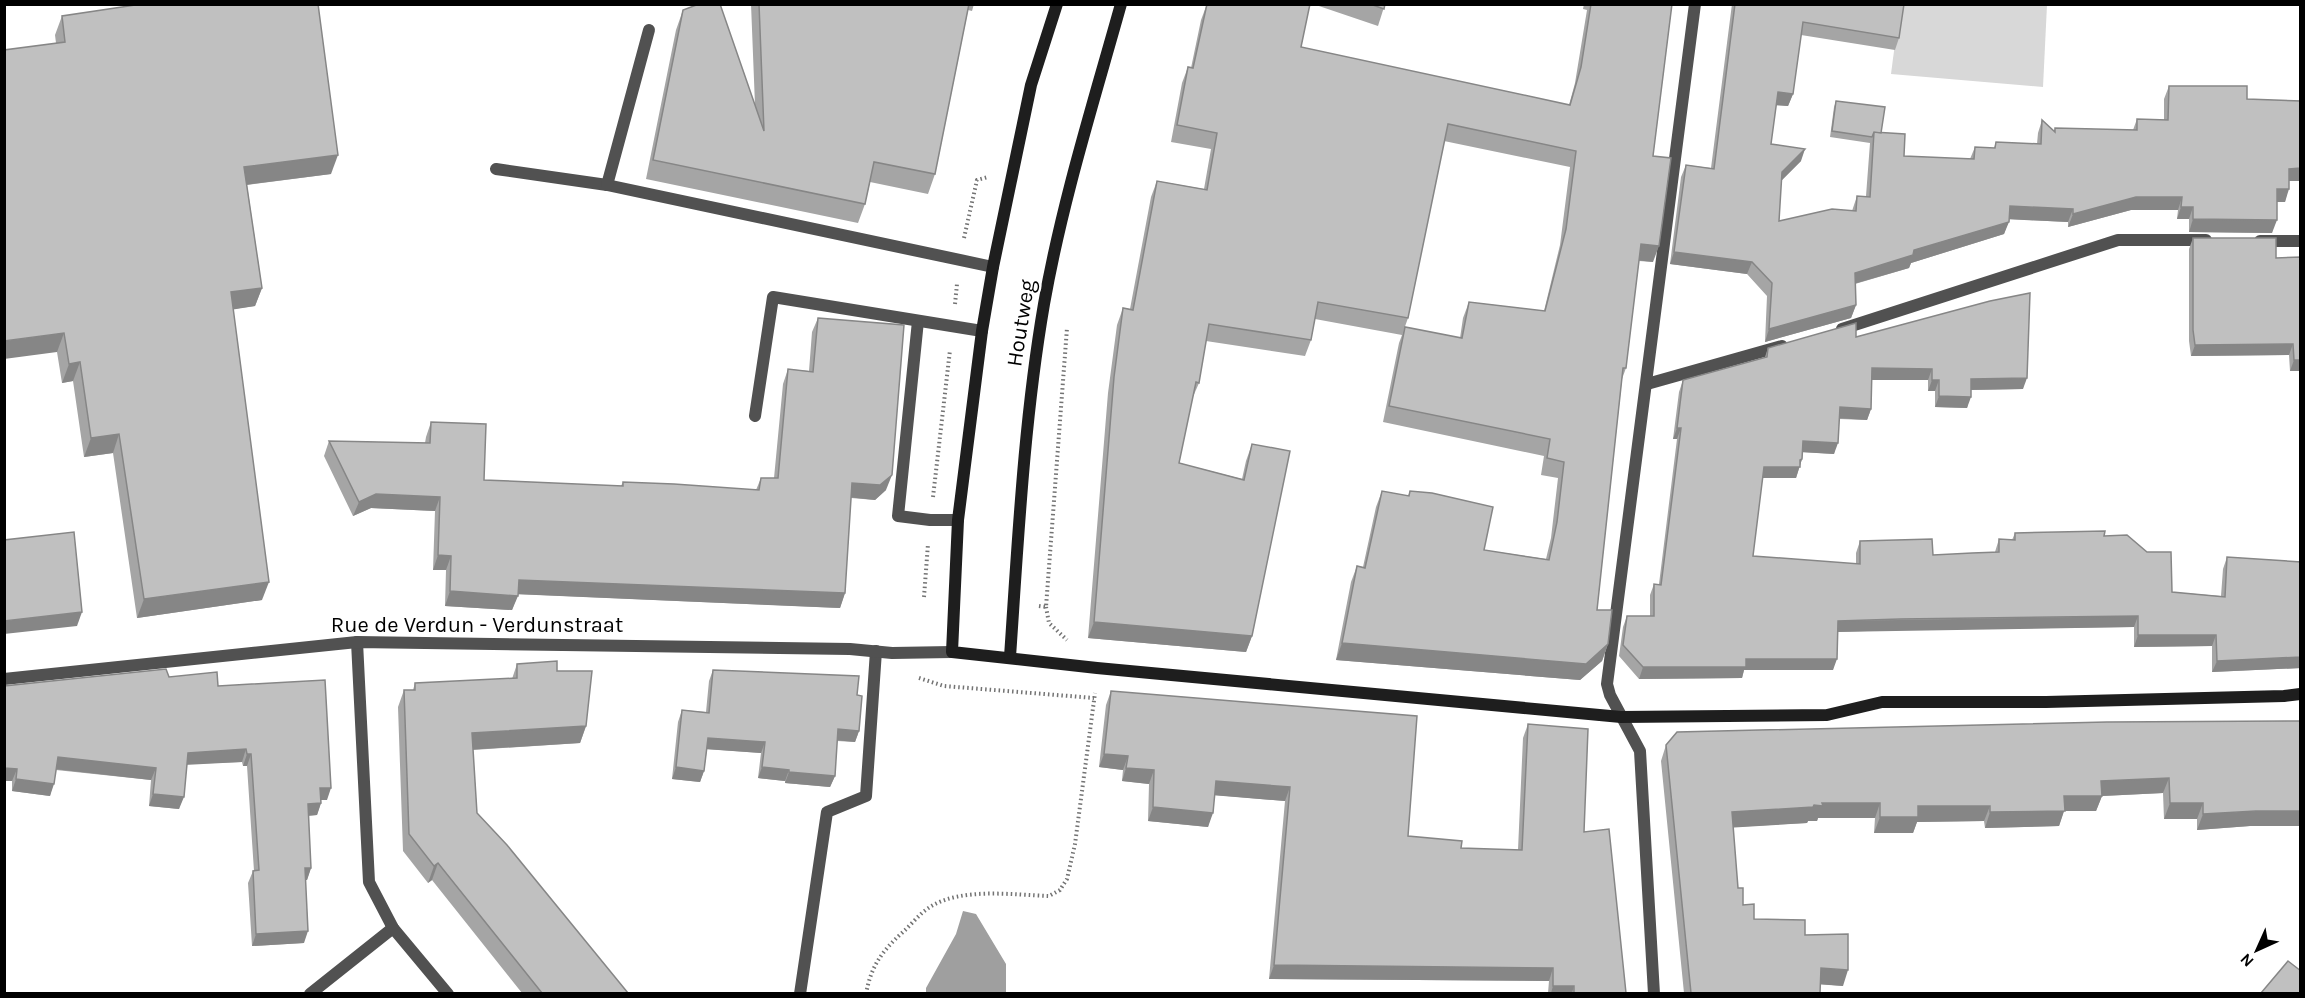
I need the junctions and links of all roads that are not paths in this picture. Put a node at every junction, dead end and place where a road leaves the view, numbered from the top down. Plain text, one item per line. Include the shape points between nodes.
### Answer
1 (1057, 4) edge
2 (1121, 4) edge
3 (1695, 4) edge
4 (649, 30) dead end
5 (495, 169) dead end
6 (607, 185) junction
7 (2221, 240) edge
8 (2243, 241) edge
9 (2301, 241) edge
10 (993, 267) junction
11 (918, 321) junction
12 (982, 331) junction
13 (1833, 331) edge
14 (1799, 341) edge
15 (1647, 384) junction
16 (755, 416) dead end
17 (958, 520) junction
18 (357, 642) junction
19 (876, 651) junction
20 (952, 652) junction
21 (1010, 657) junction
22 (4, 679) edge
23 (2301, 694) edge
24 (2284, 696) junction
25 (2301, 702) edge
26 (1621, 717) junction
27 (393, 928) junction
28 (309, 993) edge
29 (448, 993) edge
30 (800, 993) edge
31 (1654, 993) edge

1 - 10 main road, Houtweg via 1032,85
2 - 21 main road, Houtweg via 1072,175 1044,304 1029,409
3 - 15 street
4 - 6 street
5 - 6 street
6 - 10 street
7 - 13 street via 2118,240
8 - 9 street
10 - 12 main road, Houtweg
11 - 12 street
11 - 16 street via 773,297
11 - 17 street via 898,516
12 - 17 main road, Houtweg
14 - 15 street
15 - 26 street via 1607,684
17 - 20 main road, Houtweg
18 - 19 street, Rue de Verdun - Verdunstraat
18 - 22 street, Rue de Verdun - Verdunstraat
18 - 27 street via 369,882
19 - 20 street, Rue de Verdun - Verdunstraat
19 - 30 street via 866,796 827,812
20 - 21 main road
21 - 26 main road
23 - 24 main road
24 - 25 main road
24 - 26 main road via 1882,702 1827,715
26 - 31 street via 1640,751
27 - 28 street
27 - 29 street

